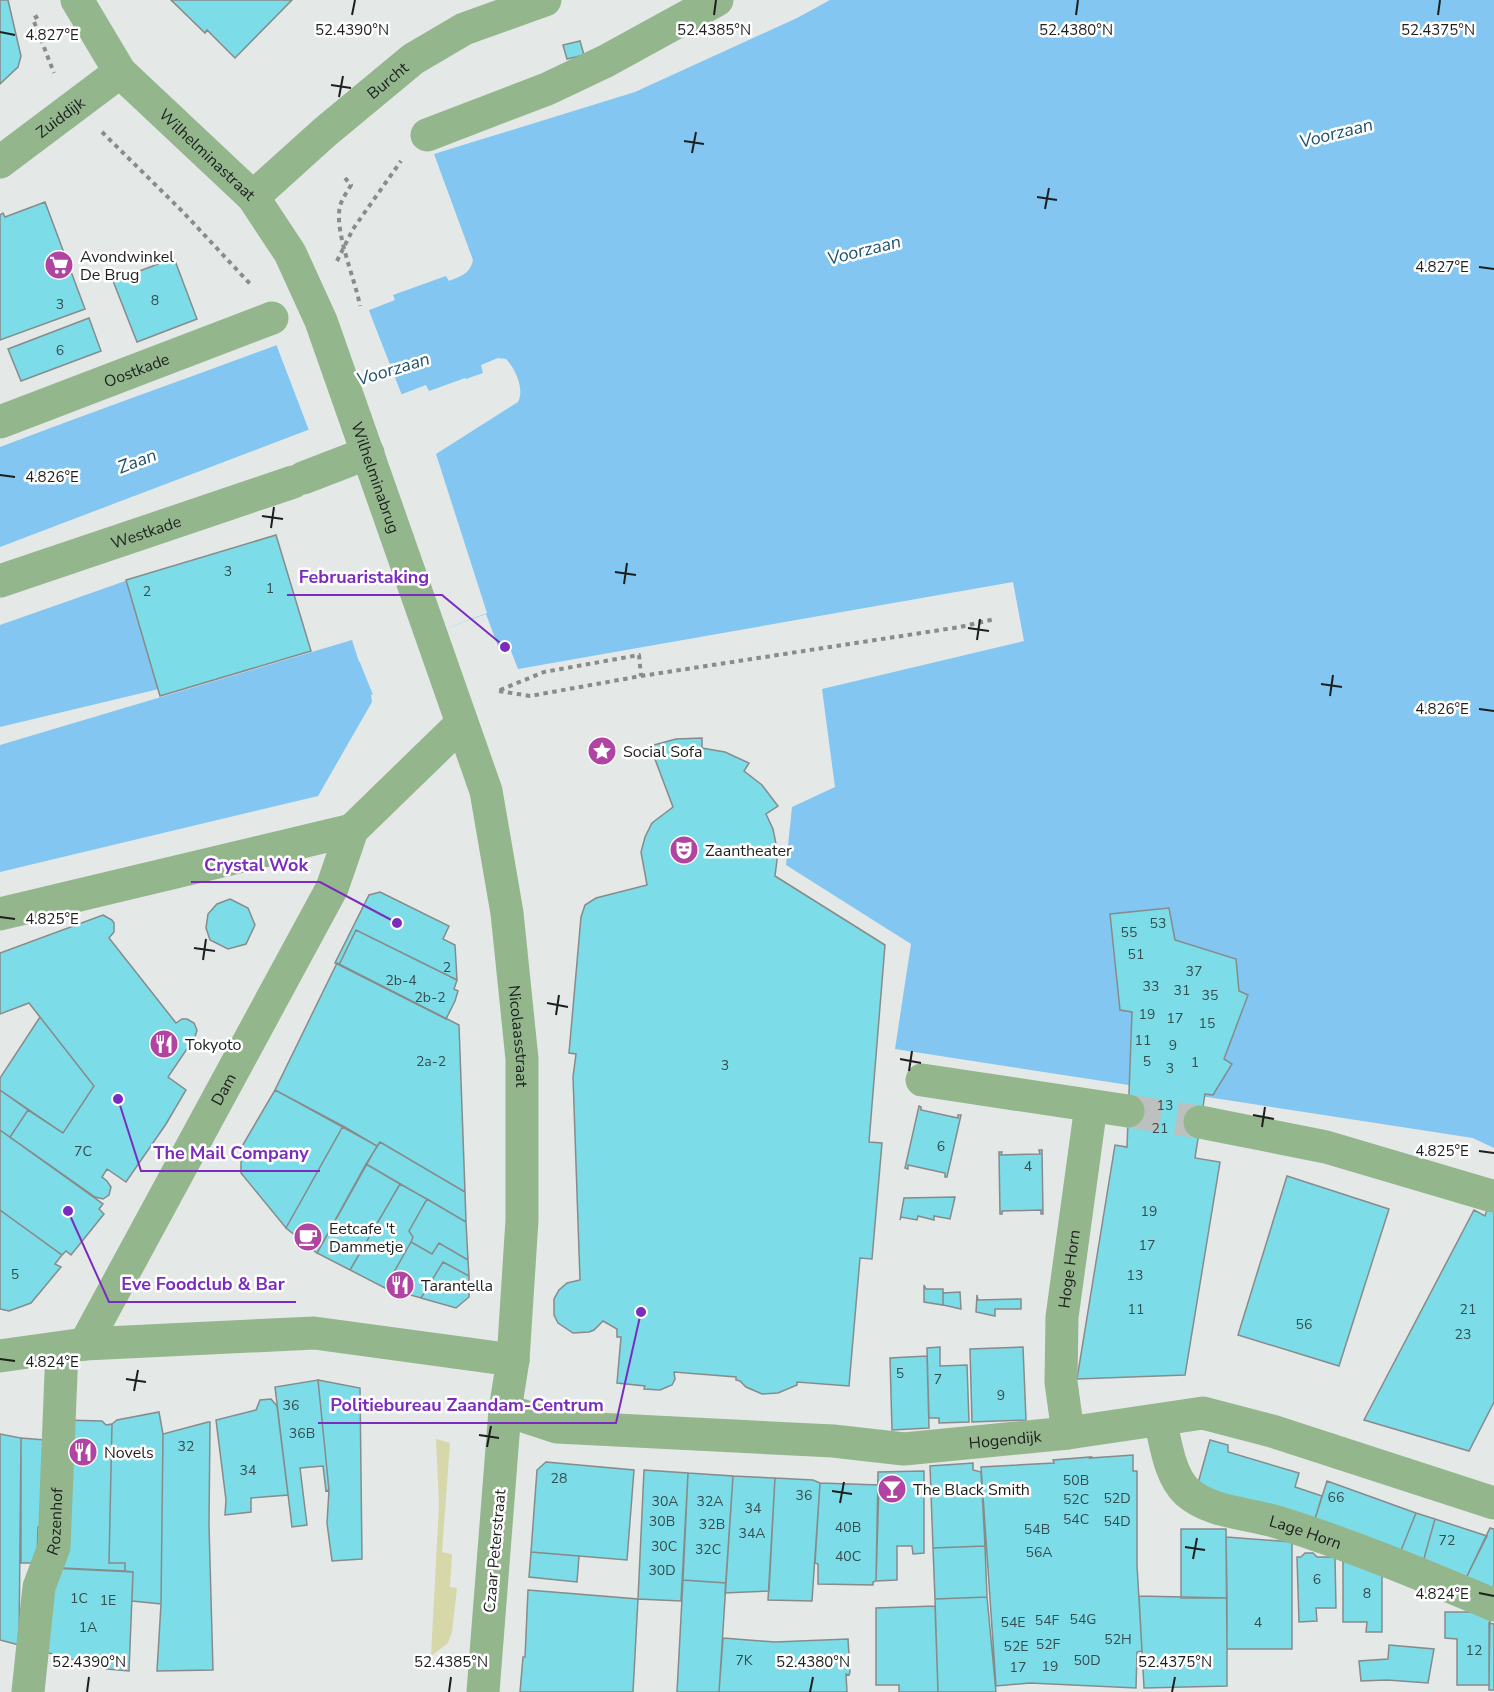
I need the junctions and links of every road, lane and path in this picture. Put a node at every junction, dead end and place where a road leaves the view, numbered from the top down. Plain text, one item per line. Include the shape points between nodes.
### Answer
1 (77, 0) edge
2 (544, 0) edge
3 (717, 0) edge
4 (38, 16) dead end
5 (120, 72) junction
6 (76, 106) junction
7 (427, 135) dead end
8 (0, 162) edge
9 (396, 165) dead end
10 (345, 178) dead end
11 (253, 197) junction
12 (345, 248) junction
13 (335, 264) dead end
14 (360, 306) dead end
15 (272, 318) joint
16 (321, 321) joint
17 (0, 422) edge
18 (368, 453) junction
19 (0, 581) edge
20 (995, 619) dead end
21 (641, 676) junction
22 (499, 691) junction
23 (454, 697) junction
24 (352, 830) junction
25 (0, 914) edge
26 (922, 1080) dead end
27 (1091, 1106) junction
28 (1128, 1111) tunnel mouth
29 (1200, 1122) tunnel mouth
30 (1492, 1196) dead end
31 (74, 1346) junction
32 (0, 1356) edge
33 (513, 1360) junction
34 (505, 1410) junction
35 (1160, 1420) junction
36 (1068, 1433) junction
37 (1494, 1503) edge
38 (1494, 1605) edge
39 (27, 1692) edge
40 (483, 1692) edge

1 - 5 street, Wilhelminastraat
2 - 11 street, Burcht via 464,29 413,59
3 - 7 street via 547,89
4 - 6 path via 33,19 52,72
5 - 6 street, Zuiddijk
5 - 11 street, Wilhelminastraat
6 - 8 street, Zuiddijk
6 - 15 path via 253,287
9 - 12 path via 353,229
10 - 12 path via 351,185 340,206 339,230
11 - 16 street, Wilhelminastraat via 290,253
12 - 13 path
12 - 14 path
15 - 17 street, Oostkade
16 - 18 street, Wilhelminabrug
18 - 19 street, Westkade
18 - 23 street, Wilhelminabrug
20 - 21 path
21 - 22 path via 530,696
21 - 22 path via 639,655 544,672
22 - 23 path
23 - 24 street, Dam
23 - 33 street, Nicolaasstraat via 486,791 507,913 522,1059 522,1220
24 - 25 street
24 - 31 street, Dam via 332,888
26 - 27 street
27 - 28 street
27 - 36 street, Hoge Horn via 1062,1317 1060,1382
29 - 30 street via 1326,1147
31 - 32 street
31 - 33 street via 314,1333
31 - 39 street, Rozenhof via 54,1547 39,1587
33 - 34 street, Nicolaasstraat
34 - 36 street, Hogendijk via 557,1427 822,1440 904,1449
34 - 40 street, Czaar Peterstraat
35 - 36 street, Hogendijk
35 - 37 street, Hogendijk via 1203,1413
35 - 38 street, Lage Horn via 1173,1471 1186,1491 1214,1507 1276,1522 1386,1560

